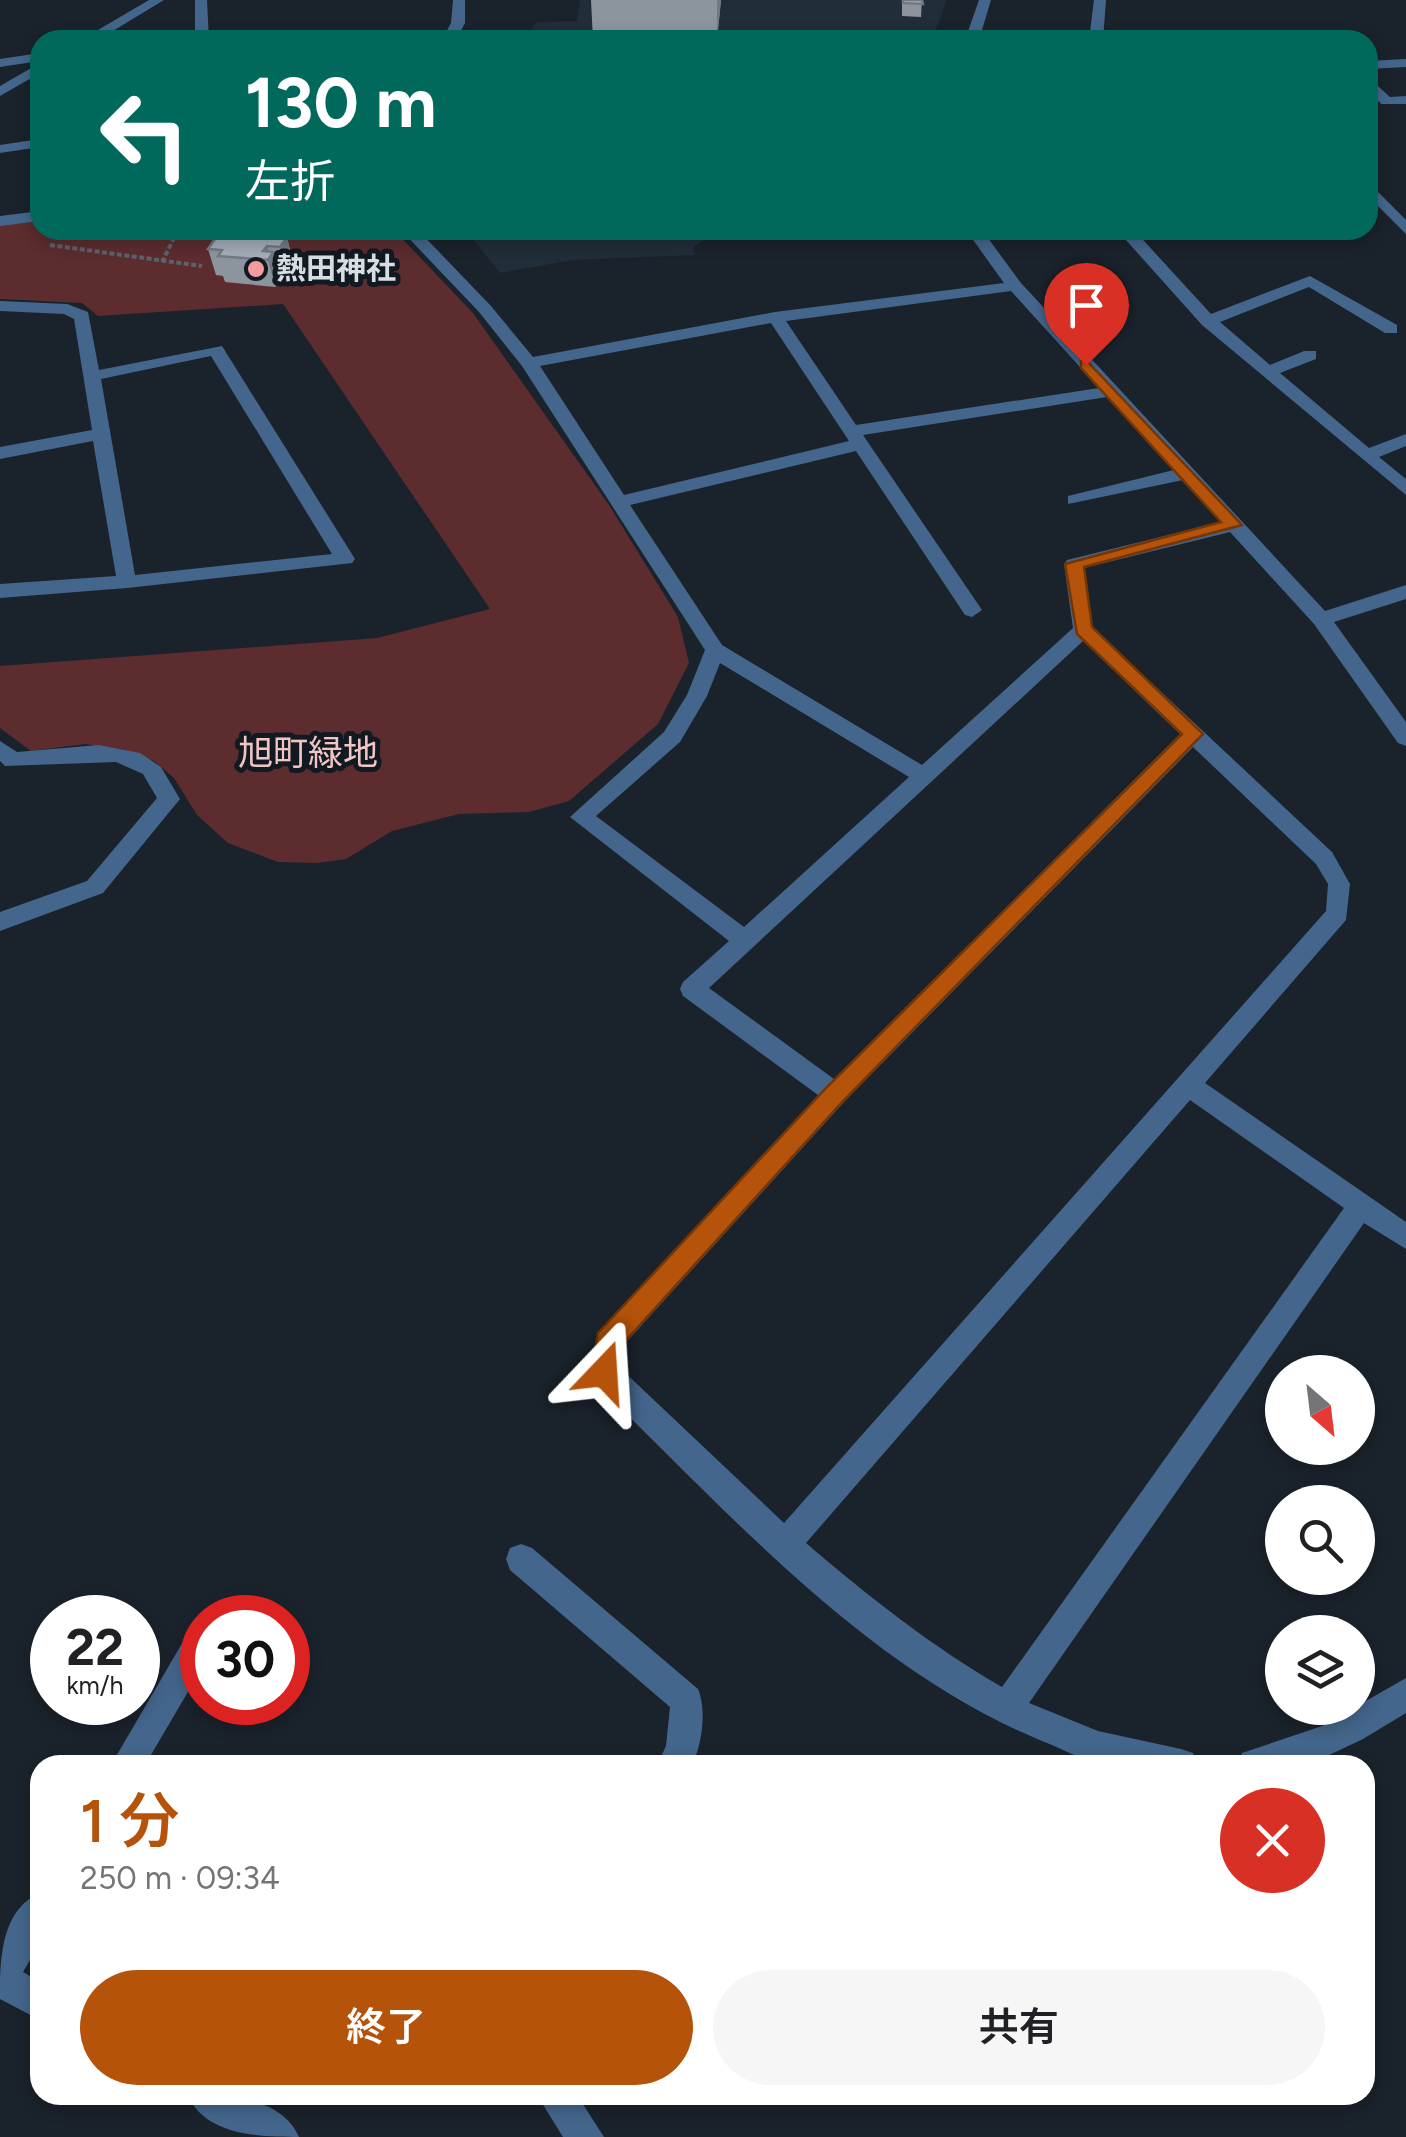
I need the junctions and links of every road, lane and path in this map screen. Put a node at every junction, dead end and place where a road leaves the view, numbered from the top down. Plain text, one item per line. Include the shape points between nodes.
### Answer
1 (158, 0) edge
2 (201, 0) edge
3 (459, 0) edge
4 (985, 0) edge
5 (1100, 0) edge
6 (106, 30) edge
7 (202, 30) edge
8 (454, 30) edge
9 (975, 30) edge
10 (1097, 30) edge
11 (30, 59) edge
12 (0, 63) edge
13 (1406, 63) edge
14 (1378, 65) edge
15 (30, 74) edge
16 (0, 92) edge
17 (1378, 93) edge
18 (1406, 100) edge
19 (30, 144) edge
20 (0, 149) edge
21 (1378, 199) edge
22 (30, 217) edge
23 (0, 221) edge
24 (1406, 229) edge
25 (173, 240) edge
26 (419, 240) edge
27 (981, 240) edge
28 (1133, 240) edge
29 (44, 243) dead end
30 (162, 262) junction
31 (202, 266) dead end
32 (1015, 286) junction
33 (0, 306) edge
34 (775, 318) junction
35 (1208, 321) junction
36 (1390, 329) dead end
37 (1310, 355) dead end
38 (529, 363) junction
39 (1268, 372) junction
40 (92, 376) junction
41 (1110, 391) junction
42 (101, 434) junction
43 (855, 437) junction
44 (1406, 439) edge
45 (0, 453) edge
46 (1366, 456) junction
47 (1186, 473) junction
48 (1406, 488) edge
49 (1075, 500) dead end
50 (622, 502) junction
51 (1233, 525) junction
52 (127, 582) junction
53 (0, 591) edge
54 (1406, 592) edge
55 (972, 610) dead end
56 (1321, 619) junction
57 (1083, 630) junction
58 (715, 650) junction
59 (1194, 734) junction
60 (1406, 738) edge
61 (4, 757) edge
62 (924, 777) junction
63 (0, 922) edge
64 (745, 940) junction
65 (1186, 1084) junction
66 (835, 1094) junction
67 (1361, 1206) junction
68 (1406, 1237) edge
69 (786, 1543) junction
70 (522, 1559) dead end
71 (180, 1676) edge
72 (1406, 1694) edge
73 (1007, 1707) junction
74 (133, 1755) edge
75 (679, 1755) edge
76 (1141, 1755) edge
77 (1298, 1755) edge
78 (30, 1927) edge
79 (0, 1978) edge
80 (30, 1996) edge
81 (224, 2105) edge
82 (562, 2105) edge
83 (280, 2137) edge
84 (586, 2137) edge

1 - 6 street
2 - 7 street
3 - 8 street
4 - 9 street
5 - 10 street
11 - 12 street
13 - 14 street
15 - 16 street
17 - 18 street via 1386,101
19 - 20 street
21 - 24 street
22 - 23 street
25 - 30 path
26 - 38 street
27 - 32 street
28 - 35 street
29 - 30 path
30 - 31 path
32 - 34 street
32 - 41 street
33 - 40 street via 68,309 82,316
34 - 38 street
34 - 43 street
35 - 36 street via 1310,281
35 - 39 street
37 - 39 street
38 - 50 street
39 - 46 street
40 - 42 street
40 - 52 street via 216,350 345,558
41 - 43 street
41 - 47 street
42 - 45 street
42 - 52 street
43 - 50 street
43 - 55 street
44 - 46 street
46 - 48 street
47 - 49 street
47 - 51 street
50 - 58 street
51 - 56 street
51 - 57 street via 1074,564
52 - 53 street
54 - 56 street
56 - 60 street
57 - 59 street
57 - 62 street
58 - 62 street
58 - 64 street via 672,737 581,817
59 - 65 street via 1324,858 1338,884 1338,914
59 - 66 street
61 - 63 street via 125,758 150,767 169,799 95,887
62 - 64 street
64 - 66 street via 692,988
65 - 67 street
65 - 69 street
66 - 69 street via 608,1342 604,1372
67 - 68 street
67 - 73 street
69 - 73 street via 929,1664
70 - 75 street via 687,1700
71 - 74 street
72 - 77 street via 1350,1732
73 - 76 street via 1078,1739
78 - 79 street
79 - 80 street
81 - 83 street
82 - 84 street

